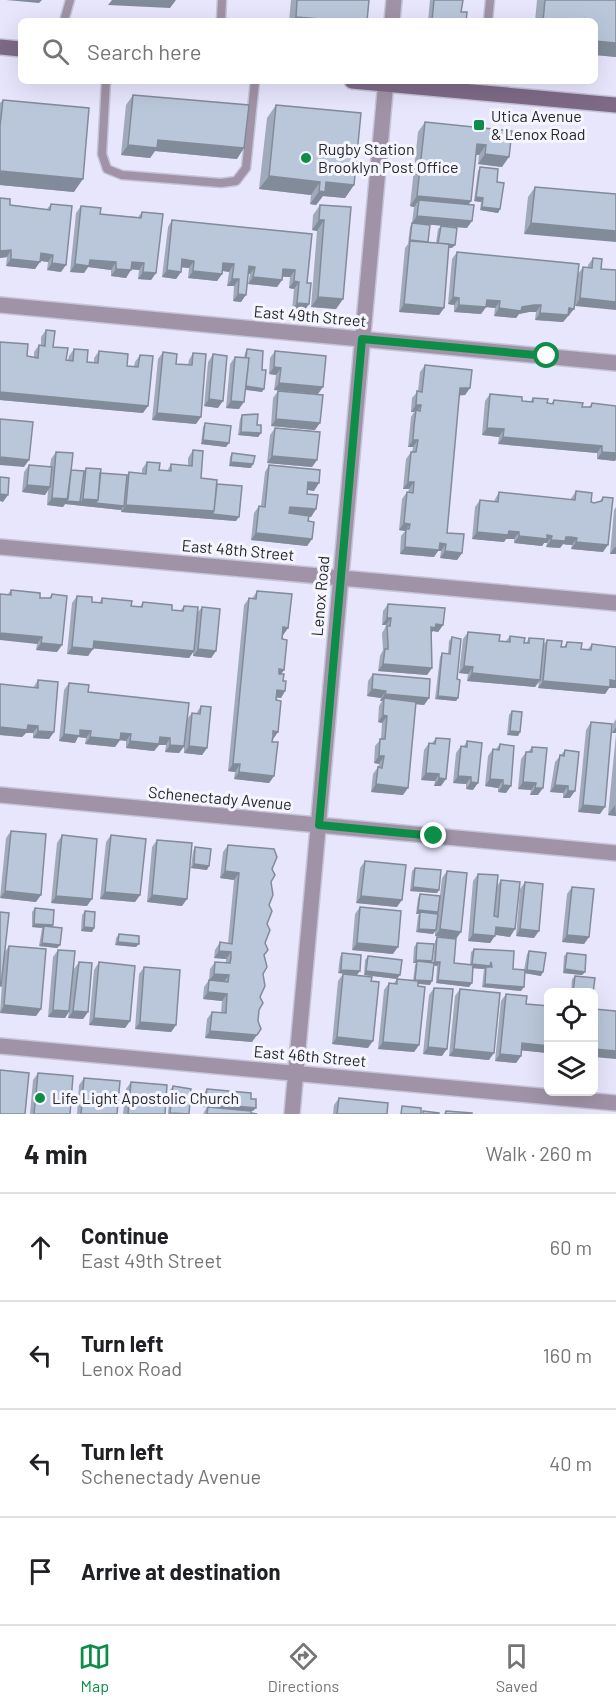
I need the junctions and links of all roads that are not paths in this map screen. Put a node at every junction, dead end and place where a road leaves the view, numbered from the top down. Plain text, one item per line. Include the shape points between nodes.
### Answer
1 (70, 0) edge
2 (222, 0) edge
3 (394, 0) edge
4 (490, 0) edge
5 (65, 18) edge
6 (220, 18) edge
7 (392, 18) edge
8 (488, 18) edge
9 (0, 47) edge
10 (18, 49) edge
11 (106, 84) edge
12 (255, 84) edge
13 (386, 84) edge
14 (410, 84) edge
15 (481, 87) edge
16 (616, 105) edge
17 (0, 305) edge
18 (362, 339) junction
19 (616, 363) edge
20 (0, 547) edge
21 (340, 578) junction
22 (616, 603) edge
23 (0, 795) edge
24 (319, 825) junction
25 (616, 853) edge
26 (0, 1046) edge
27 (296, 1073) junction
28 (616, 1103) edge
29 (292, 1114) edge

1 - 5 lane
2 - 6 lane
3 - 7 street
4 - 8 lane
9 - 10 main road
11 - 12 lane via 102,154 107,169 122,175 221,183 236,181 246,168
13 - 18 street, Lenox Road
14 - 15 main road
15 - 16 main road
17 - 18 street, East 49th Street
18 - 19 street, East 49th Street
18 - 21 street, Lenox Road
20 - 21 street, East 48th Street
21 - 22 street, East 48th Street
21 - 24 street, Lenox Road
23 - 24 street, Schenectady Avenue
24 - 25 street, Schenectady Avenue
24 - 27 street, Lenox Road
26 - 27 street, East 46th Street
27 - 28 street, East 46th Street
27 - 29 street, Lenox Road

